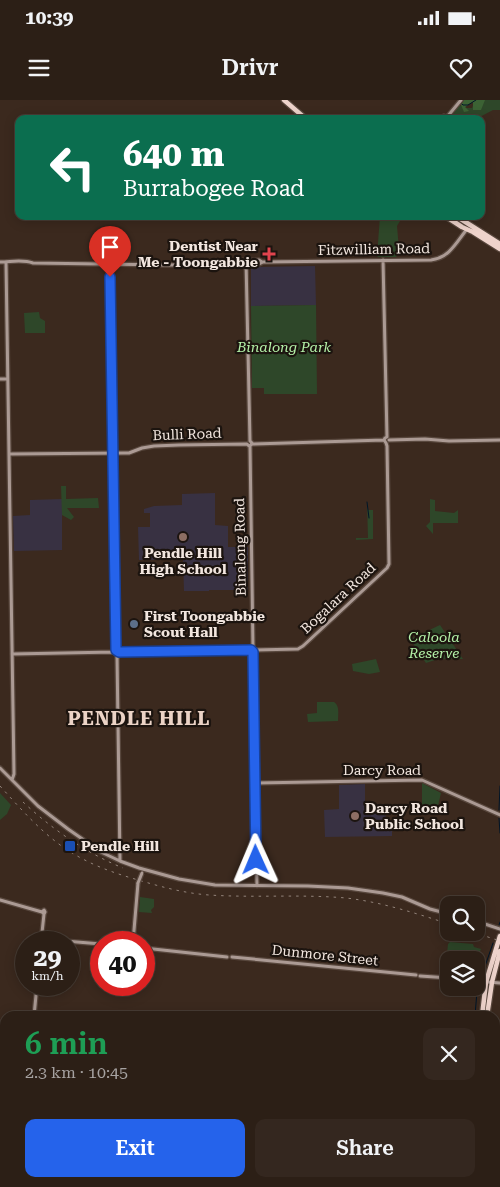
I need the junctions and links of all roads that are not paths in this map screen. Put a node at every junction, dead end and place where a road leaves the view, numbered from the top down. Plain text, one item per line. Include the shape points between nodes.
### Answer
1 (284, 100) edge
2 (461, 100) edge
3 (301, 115) edge
4 (449, 115) edge
5 (453, 220) edge
6 (460, 220) edge
7 (468, 227) junction
8 (500, 244) edge
9 (500, 250) edge
10 (383, 260) junction
11 (0, 262) edge
12 (6, 262) junction
13 (247, 262) junction
14 (110, 264) junction
15 (0, 379) edge
16 (7, 379) junction
17 (387, 440) junction
18 (500, 440) edge
19 (250, 444) junction
20 (113, 453) junction
21 (9, 454) junction
22 (253, 650) junction
23 (116, 652) junction
24 (12, 654) junction
25 (0, 768) edge
26 (12, 780) junction
27 (256, 783) junction
28 (500, 815) edge
29 (120, 861) junction
30 (142, 871) junction
31 (257, 886) junction
32 (0, 900) edge
33 (440, 911) edge
34 (485, 924) edge
35 (500, 929) edge
36 (42, 931) edge
37 (134, 931) edge
38 (500, 936) edge
39 (155, 949) edge
40 (500, 951) edge
41 (440, 977) edge
42 (485, 982) edge
43 (489, 982) junction
44 (500, 983) edge
45 (36, 996) edge
46 (34, 1011) edge
47 (483, 1011) edge
48 (487, 1011) edge

1 - 3 highway
2 - 4 street
5 - 7 highway
6 - 7 highway
7 - 8 highway
7 - 9 highway
7 - 10 street, Fitzwilliam Road via 450,251 440,258
10 - 13 street, Fitzwilliam Road
10 - 17 street, Bogalara Road
11 - 12 street, Fitzwilliam Road
12 - 14 street, Fitzwilliam Road
12 - 16 street
13 - 14 street, Fitzwilliam Road
13 - 19 street, Binalong Road
14 - 20 street
15 - 16 street
16 - 21 street
17 - 18 street, Bulli Road
17 - 19 street, Bulli Road
17 - 22 street, Bogalara Road via 388,566 300,648
19 - 20 street, Bulli Road via 154,446
19 - 22 street, Binalong Road
20 - 21 street, Bulli Road
20 - 23 street
21 - 24 street
22 - 23 street
22 - 27 street, Binalong Road
23 - 24 street
23 - 29 street
24 - 26 street
25 - 26 street
26 - 29 street via 54,819 97,850
27 - 28 street, Darcy Road via 423,780
27 - 31 street, Binalong Road
29 - 30 street
30 - 31 street via 206,884
30 - 37 street, bridge
31 - 33 street via 348,888 402,897
32 - 36 street via 43,913
34 - 35 street
38 - 43 highway
39 - 41 street, Dunmore Street via 227,956 230,960 232,957
40 - 43 highway
42 - 43 street
43 - 44 street
43 - 47 highway
43 - 48 highway
45 - 46 street

